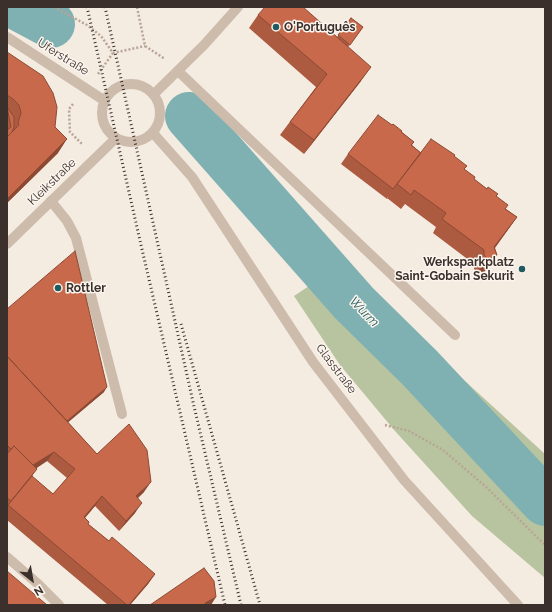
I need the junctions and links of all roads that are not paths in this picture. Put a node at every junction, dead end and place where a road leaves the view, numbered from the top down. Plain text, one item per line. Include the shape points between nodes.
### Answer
1 (238, 7) edge
2 (7, 37) edge
3 (178, 72) junction
4 (154, 94) junction
5 (104, 101) junction
6 (153, 133) junction
7 (116, 138) junction
8 (51, 201) junction
9 (7, 244) edge
10 (455, 335) dead end
11 (122, 414) dead end
12 (7, 557) edge
13 (59, 605) edge
14 (518, 605) edge

1 - 3 street
2 - 5 street, Uferstraße
3 - 4 street
3 - 10 street
4 - 5 street via 138,84 127,84 112,90
4 - 6 street via 161,114
5 - 7 street via 104,125
6 - 7 street via 138,141 122,141
6 - 14 street, Glasstraße via 192,177 313,362 404,480
7 - 8 street, Kleikstraße
8 - 9 street, Kleikstraße
8 - 11 street via 67,220 76,238
12 - 13 street

